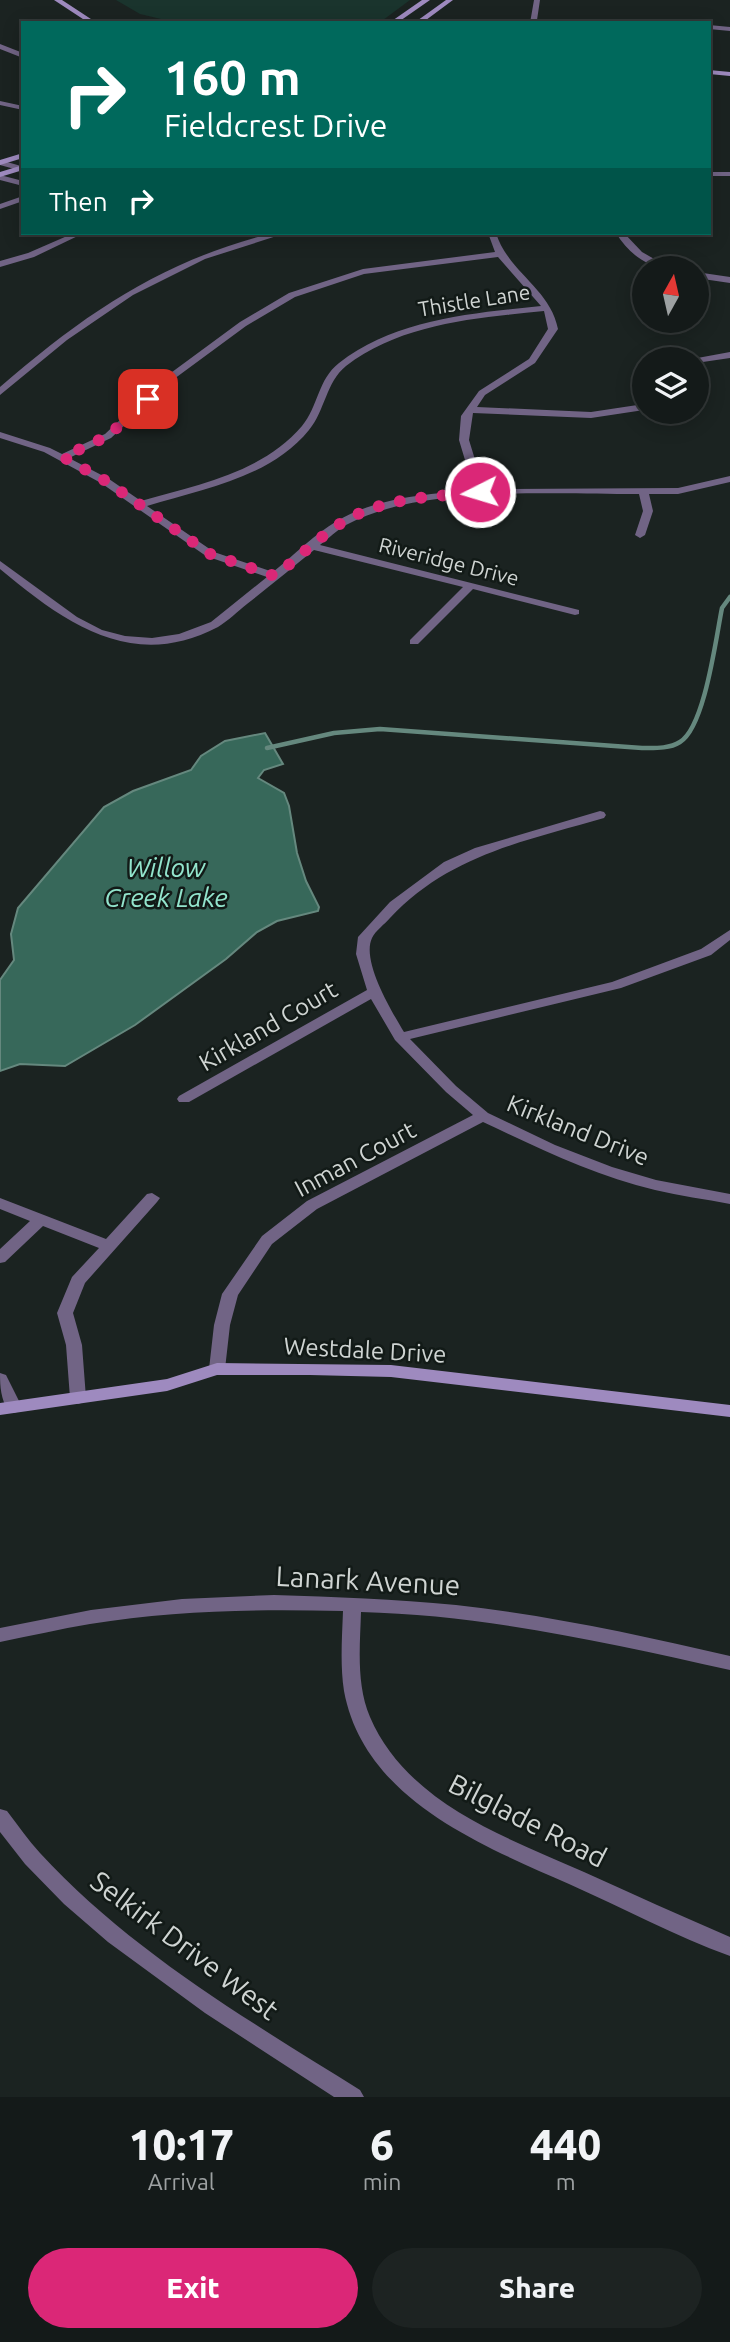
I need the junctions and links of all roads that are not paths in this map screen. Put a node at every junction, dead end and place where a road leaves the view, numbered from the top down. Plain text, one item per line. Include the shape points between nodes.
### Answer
1 (57, 0) edge
2 (427, 0) edge
3 (450, 0) edge
4 (537, 0) edge
5 (91, 21) edge
6 (395, 21) edge
7 (420, 21) edge
8 (533, 21) edge
9 (711, 27) edge
10 (730, 29) edge
11 (0, 46) edge
12 (21, 55) edge
13 (711, 72) edge
14 (730, 75) edge
15 (0, 103) edge
16 (21, 108) edge
17 (21, 156) edge
18 (0, 162) edge
19 (20, 167) edge
20 (711, 174) edge
21 (730, 174) edge
22 (0, 176) edge
23 (21, 183) edge
24 (21, 199) edge
25 (0, 207) edge
26 (76, 235) edge
27 (274, 235) edge
28 (492, 235) edge
29 (622, 235) edge
30 (500, 254) junction
31 (642, 256) edge
32 (0, 264) edge
33 (709, 277) edge
34 (730, 279) edge
35 (546, 309) junction
36 (730, 355) edge
37 (709, 358) edge
38 (0, 391) edge
39 (632, 409) edge
40 (469, 410) junction
41 (0, 435) edge
42 (63, 457) junction
43 (730, 478) edge
44 (480, 492) junction
45 (644, 493) junction
46 (139, 505) junction
47 (640, 535) dead end
48 (313, 546) junction
49 (0, 564) edge
50 (275, 576) junction
51 (470, 586) junction
52 (575, 612) dead end
53 (414, 642) dead end
54 (600, 815) dead end
55 (730, 934) edge
56 (374, 992) junction
57 (400, 1037) junction
58 (184, 1099) dead end
59 (483, 1116) junction
60 (152, 1198) dead end
61 (730, 1199) edge
62 (0, 1203) edge
63 (41, 1219) junction
64 (108, 1246) junction
65 (0, 1258) edge
66 (217, 1369) junction
67 (0, 1379) edge
68 (78, 1398) junction
69 (7, 1408) edge
70 (730, 1411) edge
71 (352, 1604) junction
72 (0, 1635) edge
73 (730, 1663) edge
74 (0, 1817) edge
75 (730, 1947) edge
76 (354, 2097) edge

1 - 5 street
2 - 6 street
3 - 7 street
4 - 8 street
9 - 10 street
11 - 12 street
13 - 14 street
15 - 16 street
17 - 18 street
18 - 19 street
19 - 22 street
20 - 21 street
22 - 23 street
24 - 25 street
26 - 32 street
27 - 38 street via 209,252 152,279 64,336
28 - 30 street
29 - 31 street
30 - 35 street
30 - 42 street via 363,272 292,295 171,377 108,436
33 - 34 street
35 - 40 street via 553,329 543,347 517,373 482,393
35 - 46 street, Thistle Lane via 445,320 377,343 331,375 311,422 295,442 231,476
36 - 37 street
39 - 40 street via 591,415
40 - 44 street via 464,440
41 - 42 street
42 - 46 street
43 - 45 street via 692,490
44 - 45 street
44 - 48 street via 419,498 360,513
45 - 47 street via 648,511
46 - 50 street via 210,554
48 - 50 street
48 - 51 street, Riveridge Drive
49 - 50 street via 83,628 106,638 143,642 181,637 215,624
51 - 52 street, Riveridge Drive
51 - 53 street
54 - 56 street, Kirkland Drive via 479,851 449,865 395,905 365,937 363,954
55 - 57 street via 706,952 616,985
56 - 57 street, Kirkland Drive
56 - 58 street, Kirkland Court
57 - 59 street, Kirkland Drive
59 - 61 street, Kirkland Drive via 607,1170 655,1185
59 - 66 street, Inman Court via 312,1205 267,1240 230,1294
60 - 64 street
62 - 63 street
63 - 64 street
63 - 65 street
64 - 68 street via 78,1281 65,1313 74,1345
66 - 68 street, Westdale Drive via 167,1385
66 - 70 street, Westdale Drive via 391,1371
67 - 69 street
68 - 69 street, Westdale Drive
71 - 72 street, Lanark Avenue via 181,1607
71 - 73 street, Lanark Avenue via 514,1618 623,1637
71 - 75 street, Bilglade Road via 352,1691 361,1719 391,1770 450,1817 496,1842
74 - 76 street, Selkirk Drive West via 54,1880 97,1919 229,2016

